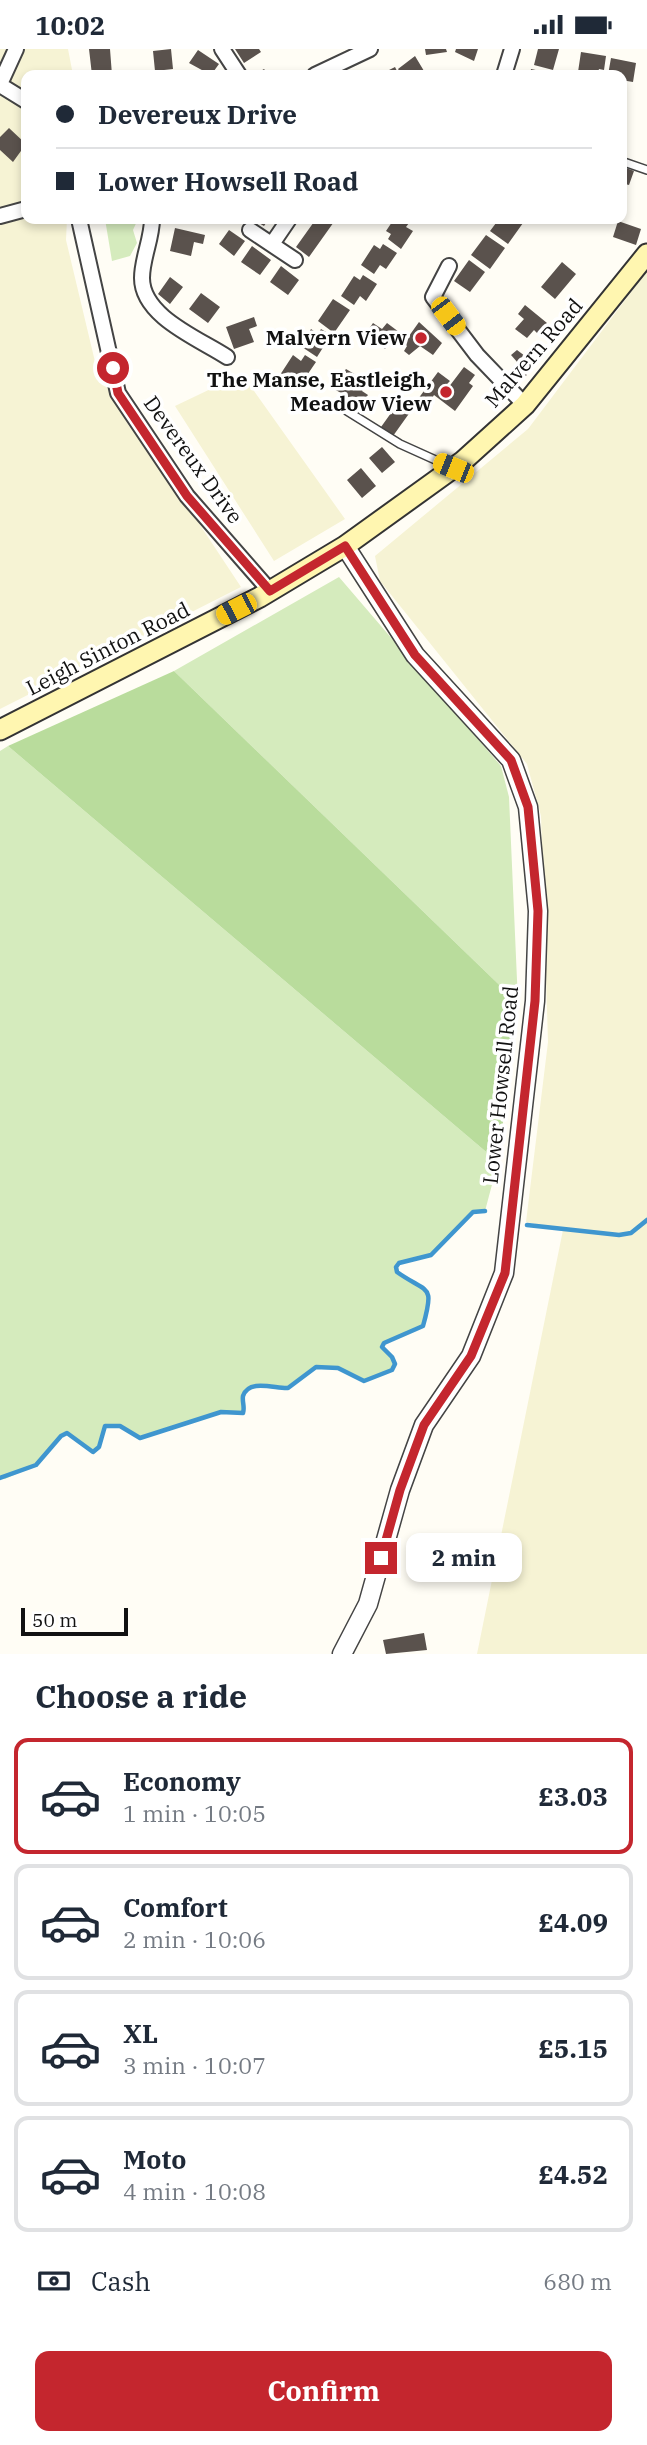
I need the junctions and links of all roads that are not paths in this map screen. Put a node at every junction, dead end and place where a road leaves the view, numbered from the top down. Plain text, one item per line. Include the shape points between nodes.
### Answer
1 (16, 49) edge
2 (222, 49) edge
3 (370, 49) edge
4 (512, 49) edge
5 (236, 70) edge
6 (326, 70) edge
7 (506, 70) edge
8 (0, 84) edge
9 (21, 98) edge
10 (627, 163) edge
11 (647, 170) edge
12 (21, 210) edge
13 (0, 216) edge
14 (80, 224) edge
15 (151, 224) edge
16 (286, 224) edge
17 (250, 230) dead end
18 (272, 244) junction
19 (647, 254) edge
20 (295, 261) dead end
21 (449, 266) dead end
22 (228, 357) dead end
23 (525, 405) junction
24 (347, 411) dead end
25 (453, 468) junction
26 (345, 546) junction
27 (270, 591) junction
28 (0, 730) edge
29 (342, 1654) edge

1 - 8 street
2 - 5 street
3 - 6 street
4 - 7 street
8 - 9 street
10 - 11 lane
12 - 13 street
14 - 27 street, Devereux Drive via 118,393 187,496
15 - 22 street via 142,279 148,299 162,315
16 - 18 street
17 - 18 street
18 - 20 street
19 - 23 main road, Malvern Road
21 - 23 street via 433,297 477,355
23 - 25 main road, Malvern Road
24 - 25 lane via 400,444
25 - 26 main road, Malvern Road
26 - 27 main road, Leigh Sinton Road
26 - 29 street, Lower Howsell Road via 415,655 511,760 528,807 538,911 535,1001 505,1273 471,1356 424,1425 368,1604
27 - 28 main road, Leigh Sinton Road

